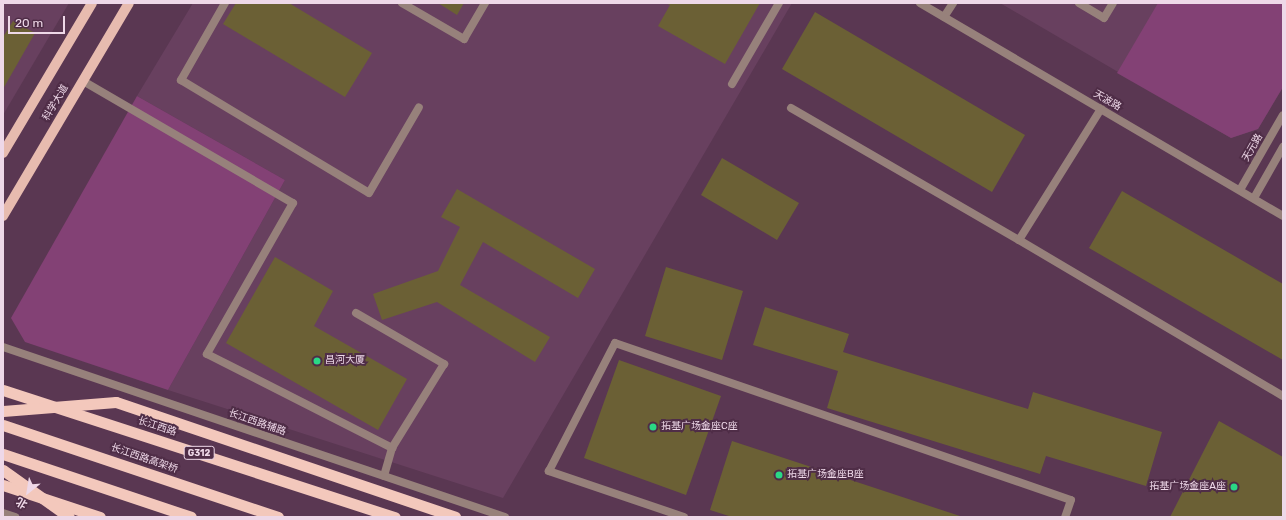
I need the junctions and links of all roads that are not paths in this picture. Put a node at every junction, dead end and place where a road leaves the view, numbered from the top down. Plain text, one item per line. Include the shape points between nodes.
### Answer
1 (92, 3) edge
2 (130, 3) edge
3 (225, 3) edge
4 (402, 3) edge
5 (485, 3) edge
6 (778, 3) edge
7 (920, 3) edge
8 (953, 3) edge
9 (1079, 3) edge
10 (1113, 3) edge
11 (944, 17) junction
12 (83, 81) junction
13 (732, 84) dead end
14 (419, 107) dead end
15 (791, 108) dead end
16 (1101, 109) junction
17 (1283, 115) edge
18 (1283, 147) edge
19 (3, 153) edge
20 (1240, 190) junction
21 (1254, 198) junction
22 (3, 216) edge
23 (1283, 216) edge
24 (1019, 240) junction
25 (356, 313) dead end
26 (3, 347) edge
27 (3, 390) edge
28 (1283, 396) edge
29 (3, 411) edge
30 (3, 424) edge
31 (392, 448) junction
32 (3, 454) edge
33 (3, 470) edge
34 (384, 476) junction
35 (3, 485) edge
36 (3, 513) edge
37 (15, 517) edge
38 (69, 517) edge
39 (100, 517) edge
40 (191, 517) edge
41 (278, 517) edge
42 (395, 517) edge
43 (455, 517) edge
44 (505, 517) edge
45 (684, 517) edge
46 (1065, 517) edge

1 - 19 main road, 科学大道
2 - 12 main road, 科学大道
3 - 14 street via 181,80 369,193
4 - 5 street via 464,39
6 - 13 street
7 - 11 street, 天波路
8 - 11 street
9 - 10 street via 1104,18
11 - 16 street, 天波路
12 - 22 main road, 科学大道
12 - 31 street via 293,203 207,354
15 - 24 street
16 - 20 street, 天波路
16 - 24 street
17 - 20 street, 天元路
18 - 21 street
20 - 21 street, 天波路
21 - 23 street, 天波路
24 - 28 street
25 - 31 street via 444,364
26 - 34 street, 长江西路辅路
27 - 42 highway, 长江西路 / G312
29 - 43 highway, bridge via 116,402
30 - 41 highway, 长江西路高架桥
31 - 34 street
32 - 40 highway
33 - 38 highway, bridge
34 - 44 street, 长江西路辅路
35 - 39 highway
36 - 37 street
45 - 46 street via 549,471 615,343 1071,500

